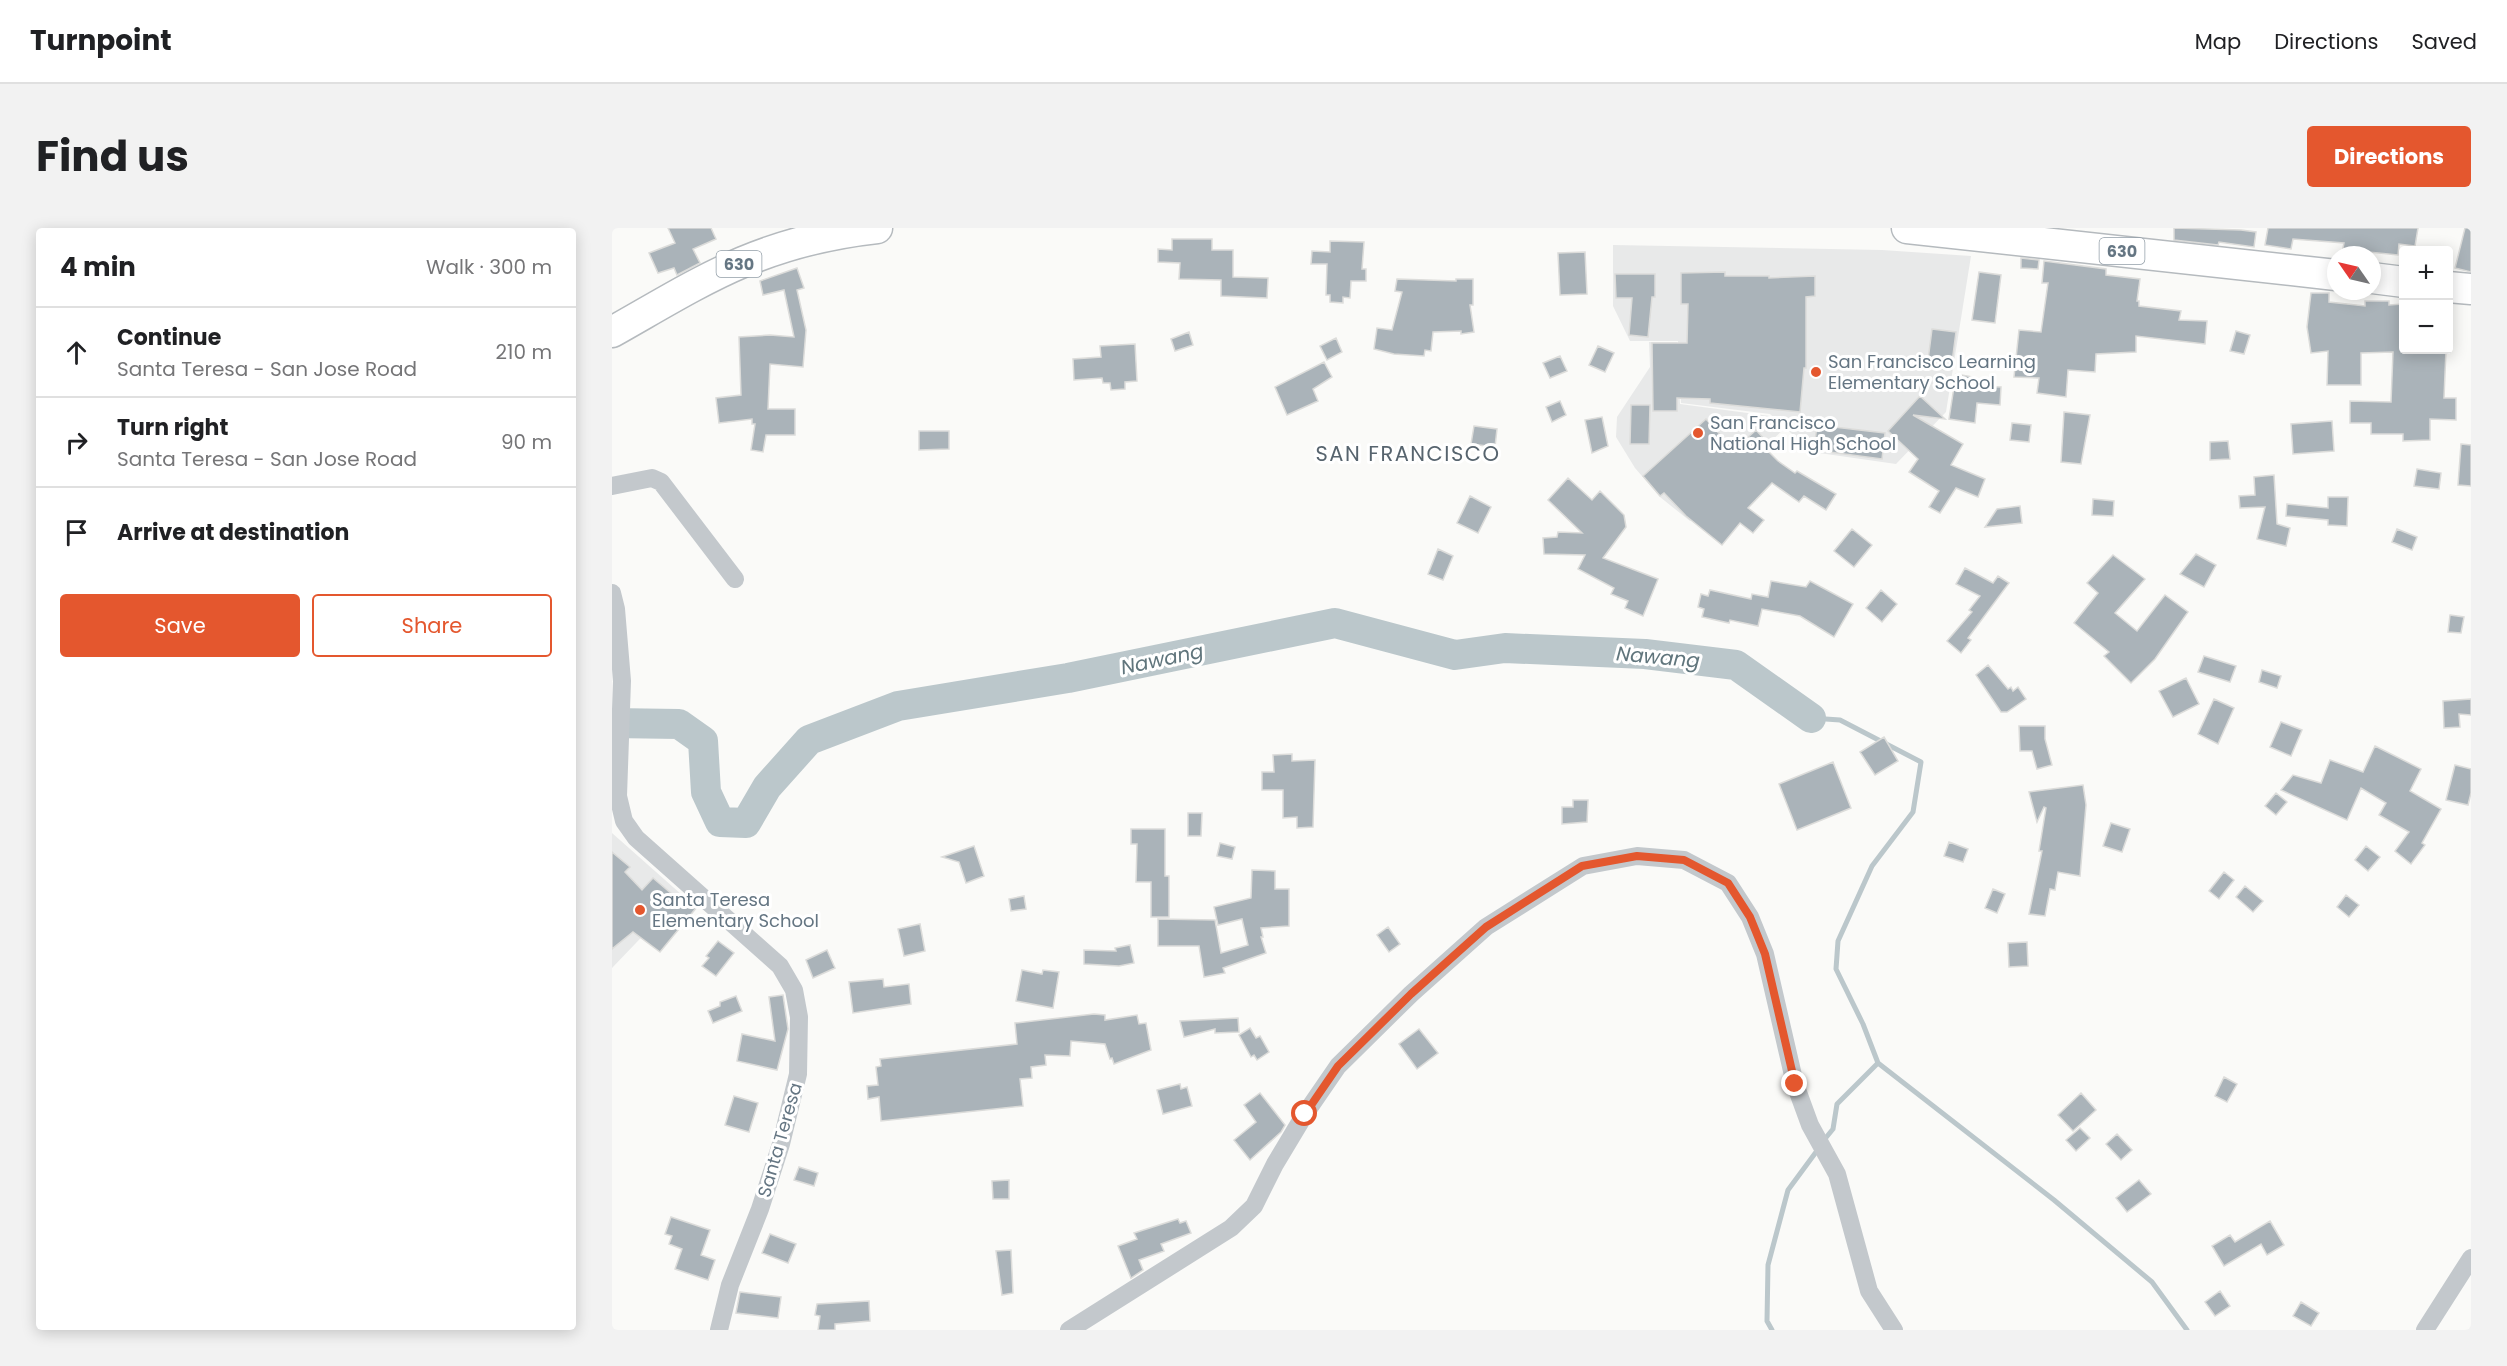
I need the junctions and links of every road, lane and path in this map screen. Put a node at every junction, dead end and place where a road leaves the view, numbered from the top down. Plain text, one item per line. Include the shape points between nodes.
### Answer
1 (877, 228) edge
2 (1907, 228) edge
3 (2327, 273) edge
4 (2381, 279) edge
5 (2399, 281) edge
6 (2453, 287) edge
7 (2471, 289) edge
8 (612, 332) edge
9 (612, 486) edge
10 (735, 579) dead end
11 (612, 593) edge
12 (2471, 1258) edge
13 (719, 1330) edge
14 (1069, 1330) edge
15 (1894, 1330) edge
16 (2425, 1330) edge

1 - 8 main road, 630 via 793,243 742,262
2 - 3 main road, 630
4 - 5 main road
6 - 7 main road
9 - 10 street via 652,478 661,482
11 - 13 street, Santa Teresa via 622,681 618,796 624,821 636,838 780,966 794,990 799,1017 798,1074 790,1108 760,1209 730,1285
12 - 16 street
14 - 15 street via 1231,1228 1254,1206 1275,1164 1338,1066 1486,927 1582,866 1637,856 1684,860 1728,883 1750,917 1765,954 1795,1084 1810,1125 1837,1174 1869,1291

